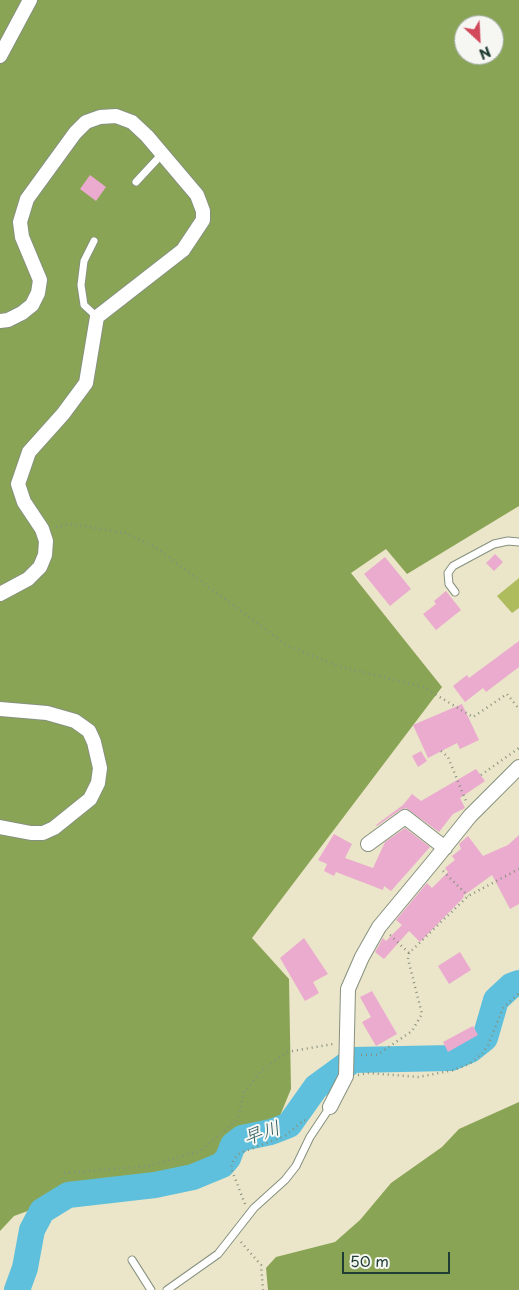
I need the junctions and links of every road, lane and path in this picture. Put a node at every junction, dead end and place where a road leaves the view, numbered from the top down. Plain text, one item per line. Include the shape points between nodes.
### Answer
1 (30, 0) edge
2 (0, 56) edge
3 (162, 154) junction
4 (136, 182) dead end
5 (94, 242) dead end
6 (97, 317) junction
7 (0, 321) edge
8 (42, 529) junction
9 (519, 542) edge
10 (455, 592) dead end
11 (0, 594) edge
12 (0, 709) edge
13 (519, 709) edge
14 (519, 748) edge
15 (441, 751) dead end
16 (519, 767) edge
17 (481, 775) dead end
18 (474, 812) junction
19 (0, 827) edge
20 (368, 844) dead end
21 (445, 848) junction
22 (433, 862) junction
23 (519, 869) edge
24 (468, 896) junction
25 (379, 927) junction
26 (410, 953) junction
27 (519, 993) edge
28 (347, 1053) junction
29 (346, 1078) junction
30 (330, 1107) joint
31 (318, 1126) junction
32 (64, 1173) dead end
33 (249, 1215) junction
34 (235, 1234) junction
35 (132, 1260) dead end
36 (151, 1290) edge
37 (167, 1290) edge
38 (263, 1290) edge

1 - 2 street
3 - 4 lane
3 - 6 street via 197,195 203,220 183,250
3 - 7 street via 132,122 116,116 86,122 75,133 22,210 22,237 40,280 38,293 32,305 22,313
5 - 6 lane via 84,261 81,285 84,305
6 - 8 street via 86,383 29,452 22,468 18,484 24,502
8 - 11 street via 46,541 40,567 28,579
8 - 13 path via 70,524 125,533 173,560 288,646 338,666 423,687 473,717 507,694
9 - 10 lane via 494,544 453,566 448,573 449,584
12 - 19 street via 46,713 75,720 92,736 100,768 98,783 90,799 54,828 43,833 30,833
14 - 17 path
15 - 18 path via 448,757 464,797
16 - 18 street
18 - 21 street
20 - 21 street via 405,817
21 - 22 street
22 - 24 path
22 - 25 street
23 - 24 path
24 - 26 path
25 - 26 path
25 - 28 street via 348,989
26 - 28 path via 408,959 422,1014 412,1031 377,1055
27 - 29 path via 504,1008 488,1046 468,1064 419,1077 368,1073
28 - 29 street
28 - 32 path via 296,1049 288,1052 260,1071 244,1092 238,1119 200,1151 148,1166
29 - 30 street
30 - 31 lane
31 - 33 lane via 296,1166
31 - 33 path via 304,1120 285,1136 240,1153 234,1159 232,1168
33 - 34 lane
34 - 37 lane via 218,1254
34 - 38 path via 261,1265
35 - 36 lane

